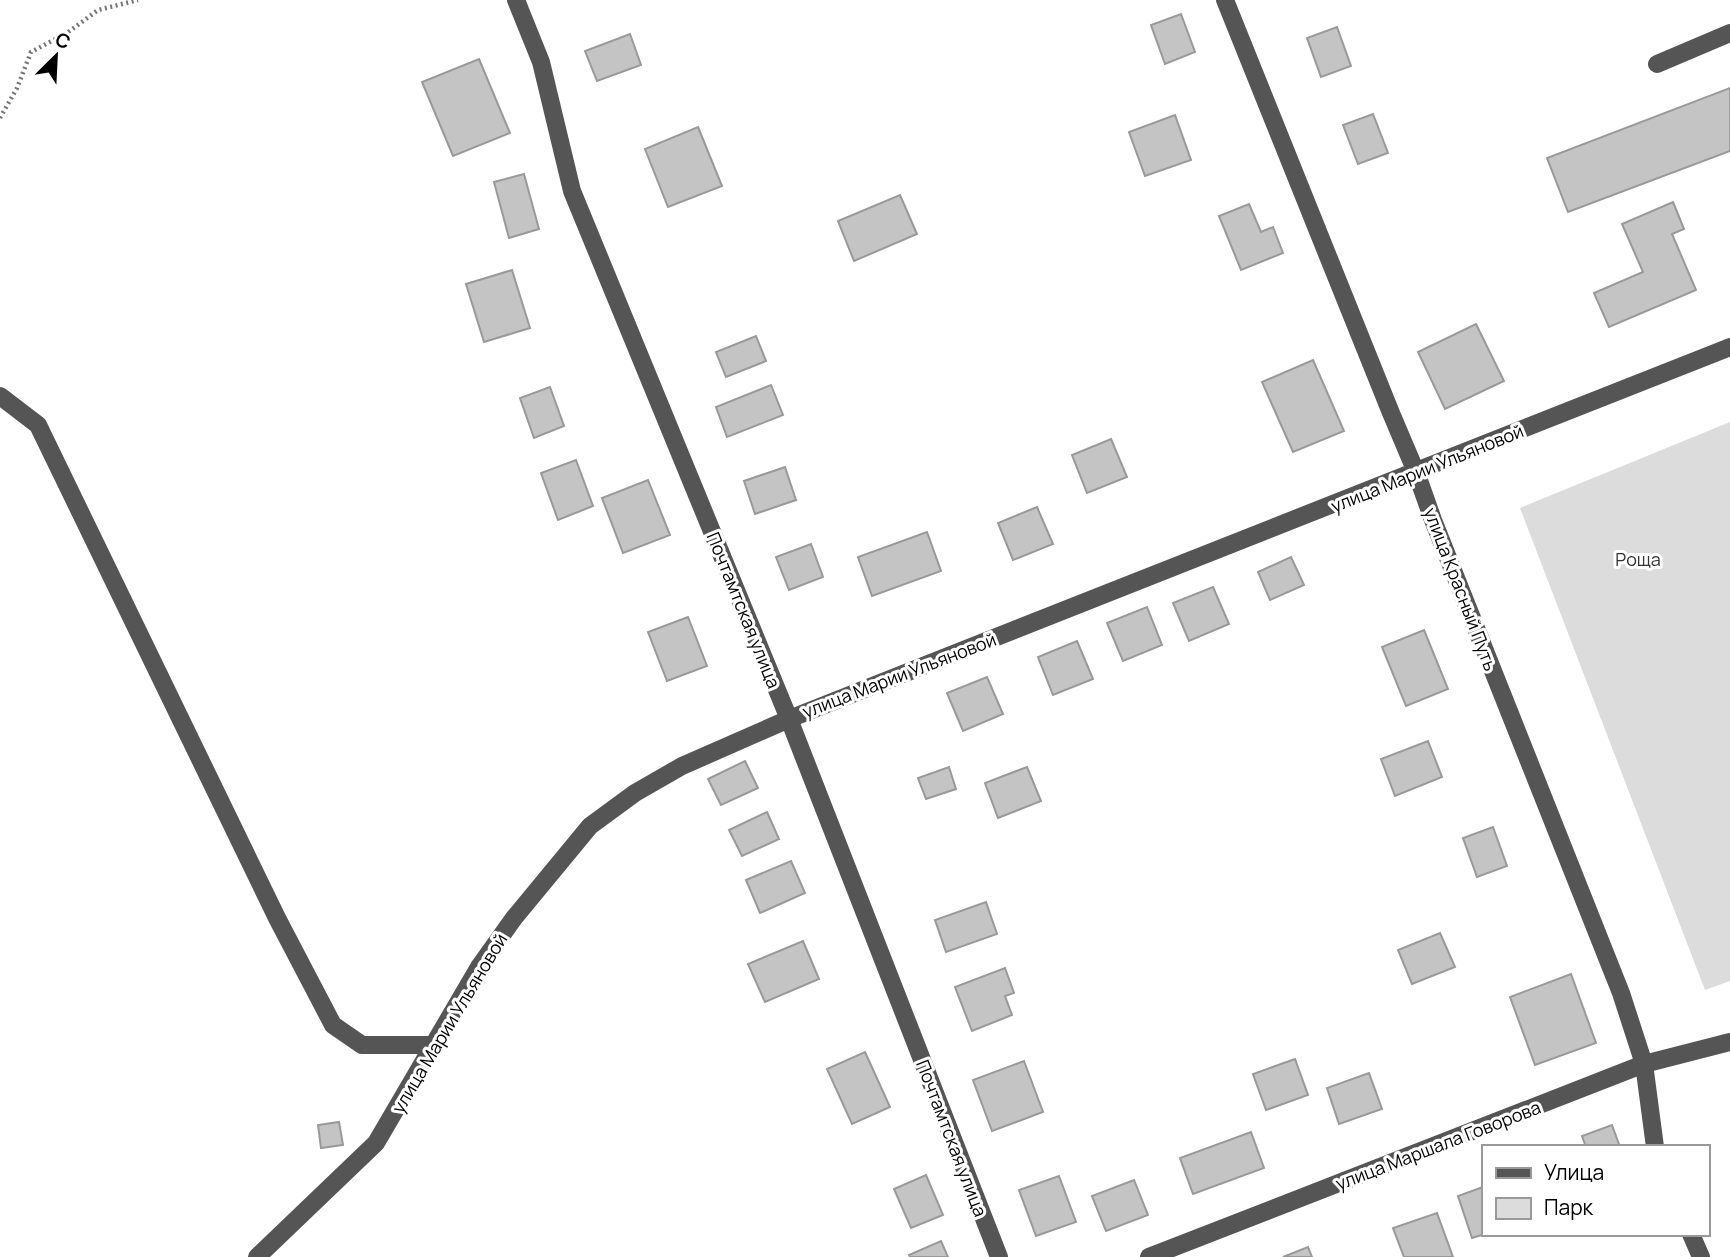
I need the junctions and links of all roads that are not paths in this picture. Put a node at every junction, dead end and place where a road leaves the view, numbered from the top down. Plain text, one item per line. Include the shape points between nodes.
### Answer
1 (516, 0) edge
2 (1225, 0) edge
3 (1730, 33) edge
4 (1657, 64) dead end
5 (1730, 347) edge
6 (0, 396) edge
7 (1416, 472) junction
8 (789, 719) junction
9 (1730, 1042) edge
10 (435, 1045) junction
11 (1644, 1065) junction
12 (1655, 1145) edge
13 (1692, 1236) edge
14 (257, 1257) edge
15 (999, 1257) edge
16 (1149, 1257) edge
17 (1701, 1257) edge

1 - 8 street, Почтамтская улица via 541,62 572,191
2 - 7 street, улица Красный Путь
3 - 4 street
5 - 7 street, улица Марии Ульяновой
6 - 10 street via 38,425 333,1025 362,1045
7 - 8 street, улица Марии Ульяновой
7 - 11 street, улица Красный Путь via 1621,993
8 - 10 street, улица Марии Ульяновой via 682,766 590,826 479,967
8 - 15 street, Почтамтская улица
9 - 11 street, улица Маршала Говорова
10 - 14 street, улица Марии Ульяновой via 376,1143
11 - 12 street, улица Красный Путь
11 - 16 street, улица Маршала Говорова
13 - 17 street

